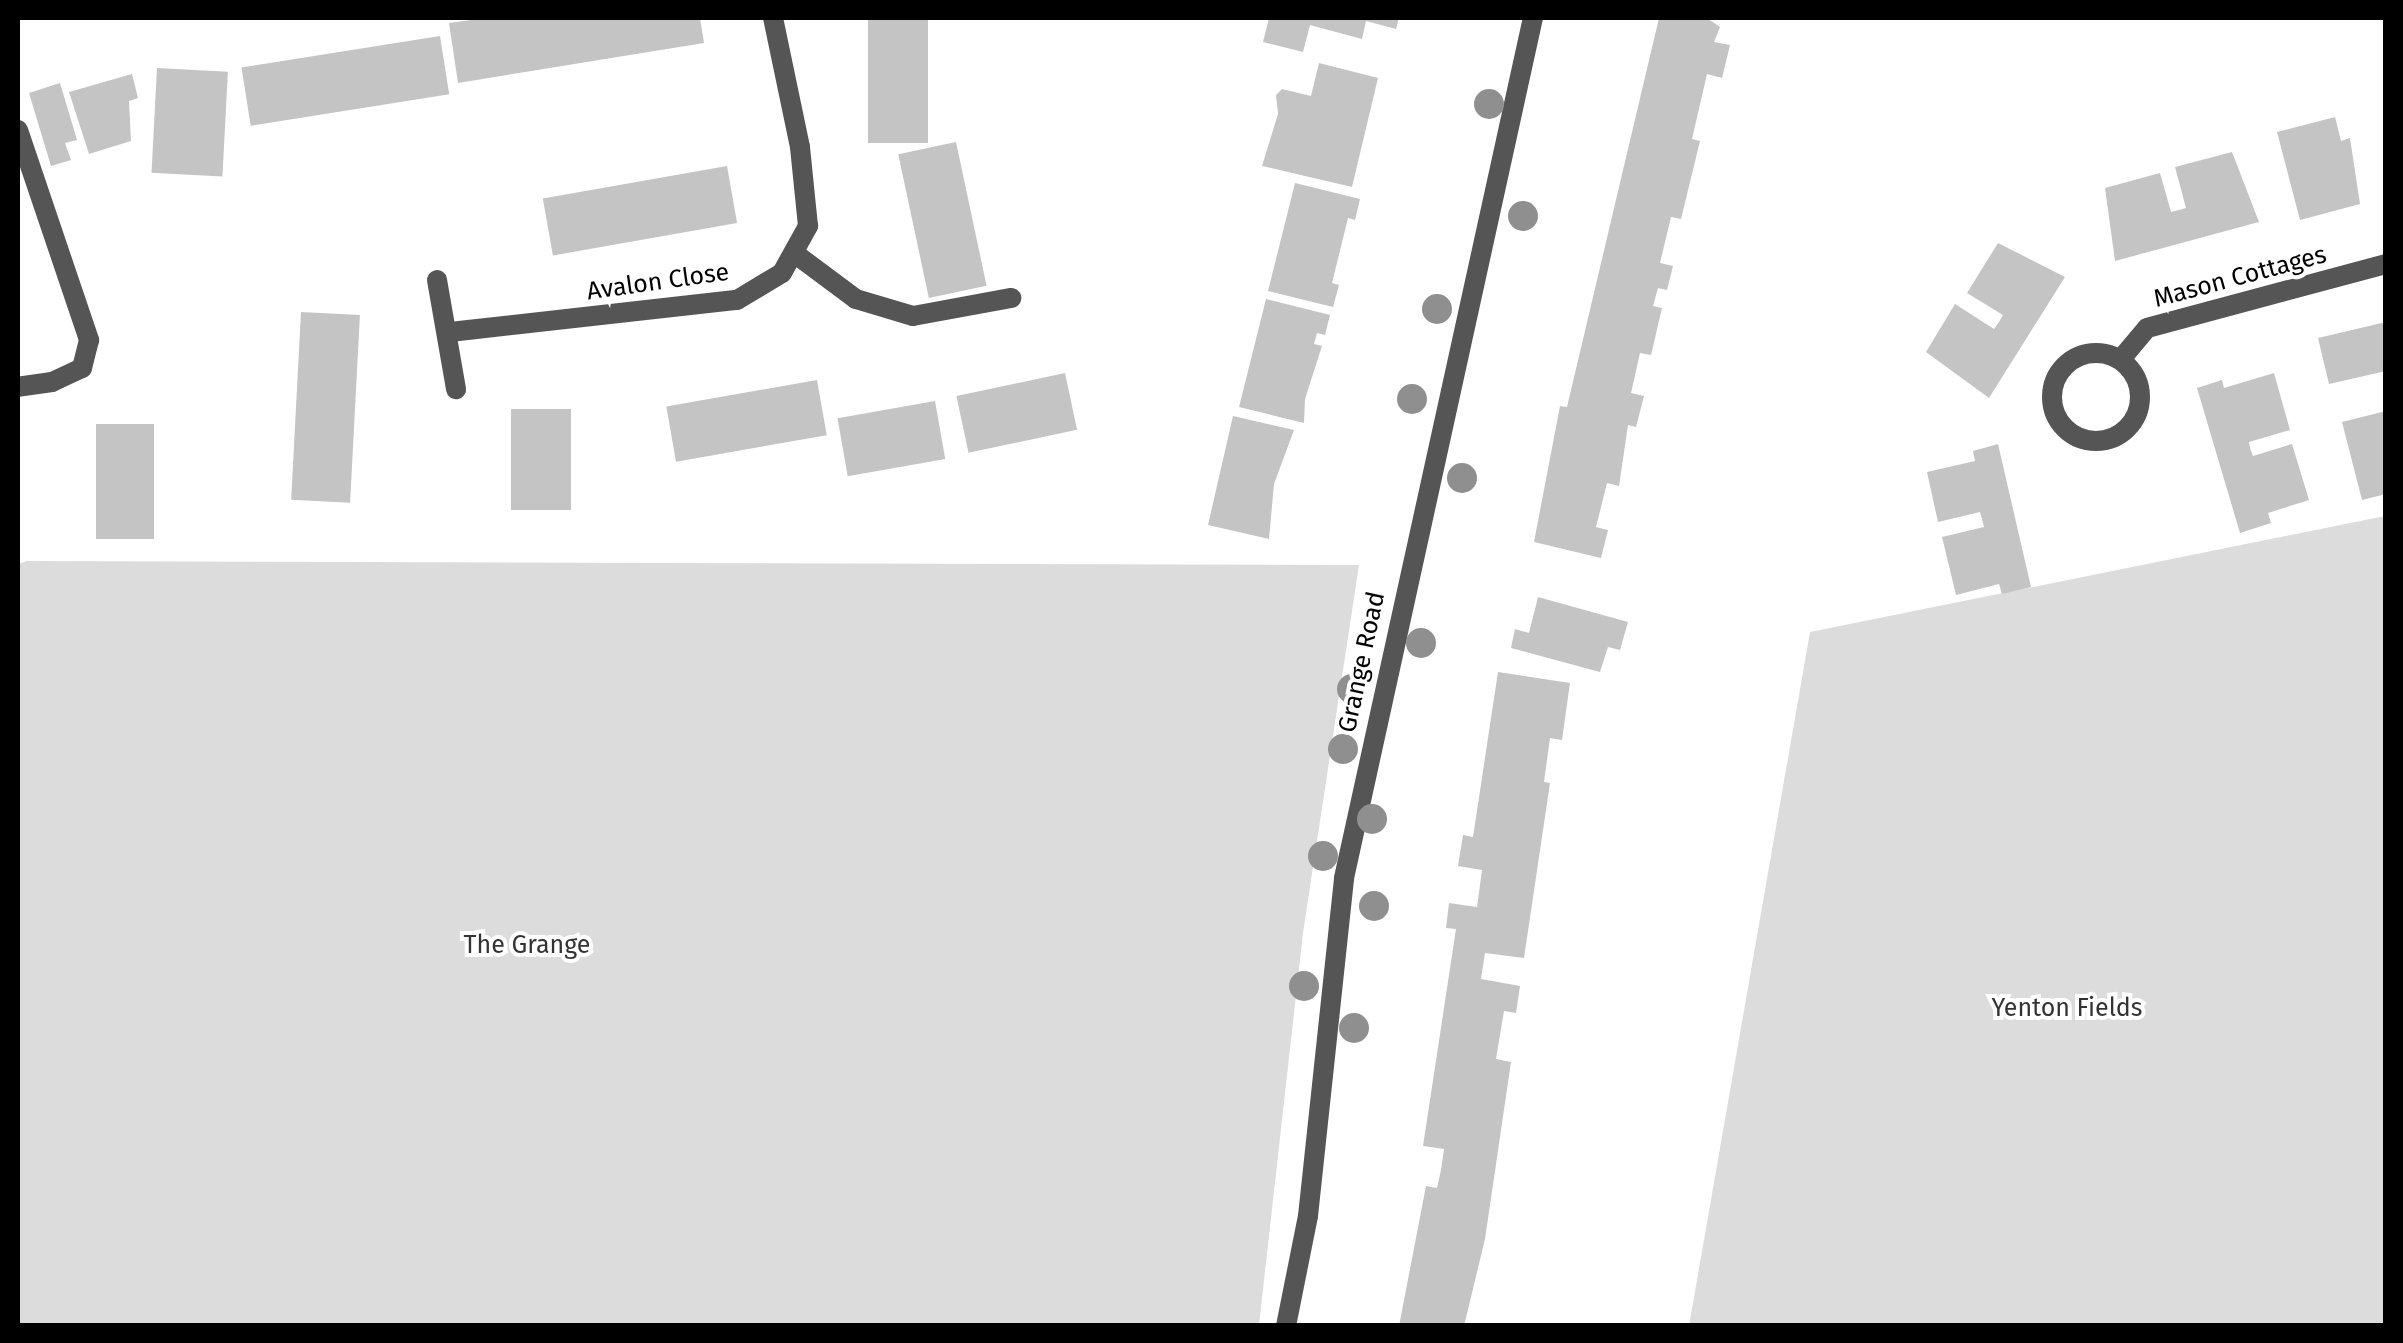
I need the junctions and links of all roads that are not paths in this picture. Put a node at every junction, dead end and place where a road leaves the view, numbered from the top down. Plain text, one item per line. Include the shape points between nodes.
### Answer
1 (774, 18) edge
2 (1534, 18) edge
3 (18, 130) edge
4 (794, 252) junction
5 (2386, 264) edge
6 (438, 280) dead end
7 (1010, 298) dead end
8 (450, 332) junction
9 (2121, 359) junction
10 (18, 387) edge
11 (456, 389) dead end
12 (1286, 1326) edge

1 - 4 street, Avalon Close via 808,226
2 - 12 street, Grange Road via 1344,878 1308,1216
3 - 10 street via 89,340 82,368
4 - 7 street via 856,299 913,316
4 - 8 street, Avalon Close via 782,274 737,300
5 - 9 street, Mason Cottages via 2147,328
6 - 8 street
8 - 11 street
9 - 9 street via 2136,377 2140,406 2120,436 2092,443 2064,430 2052,410 2056,374 2081,354

